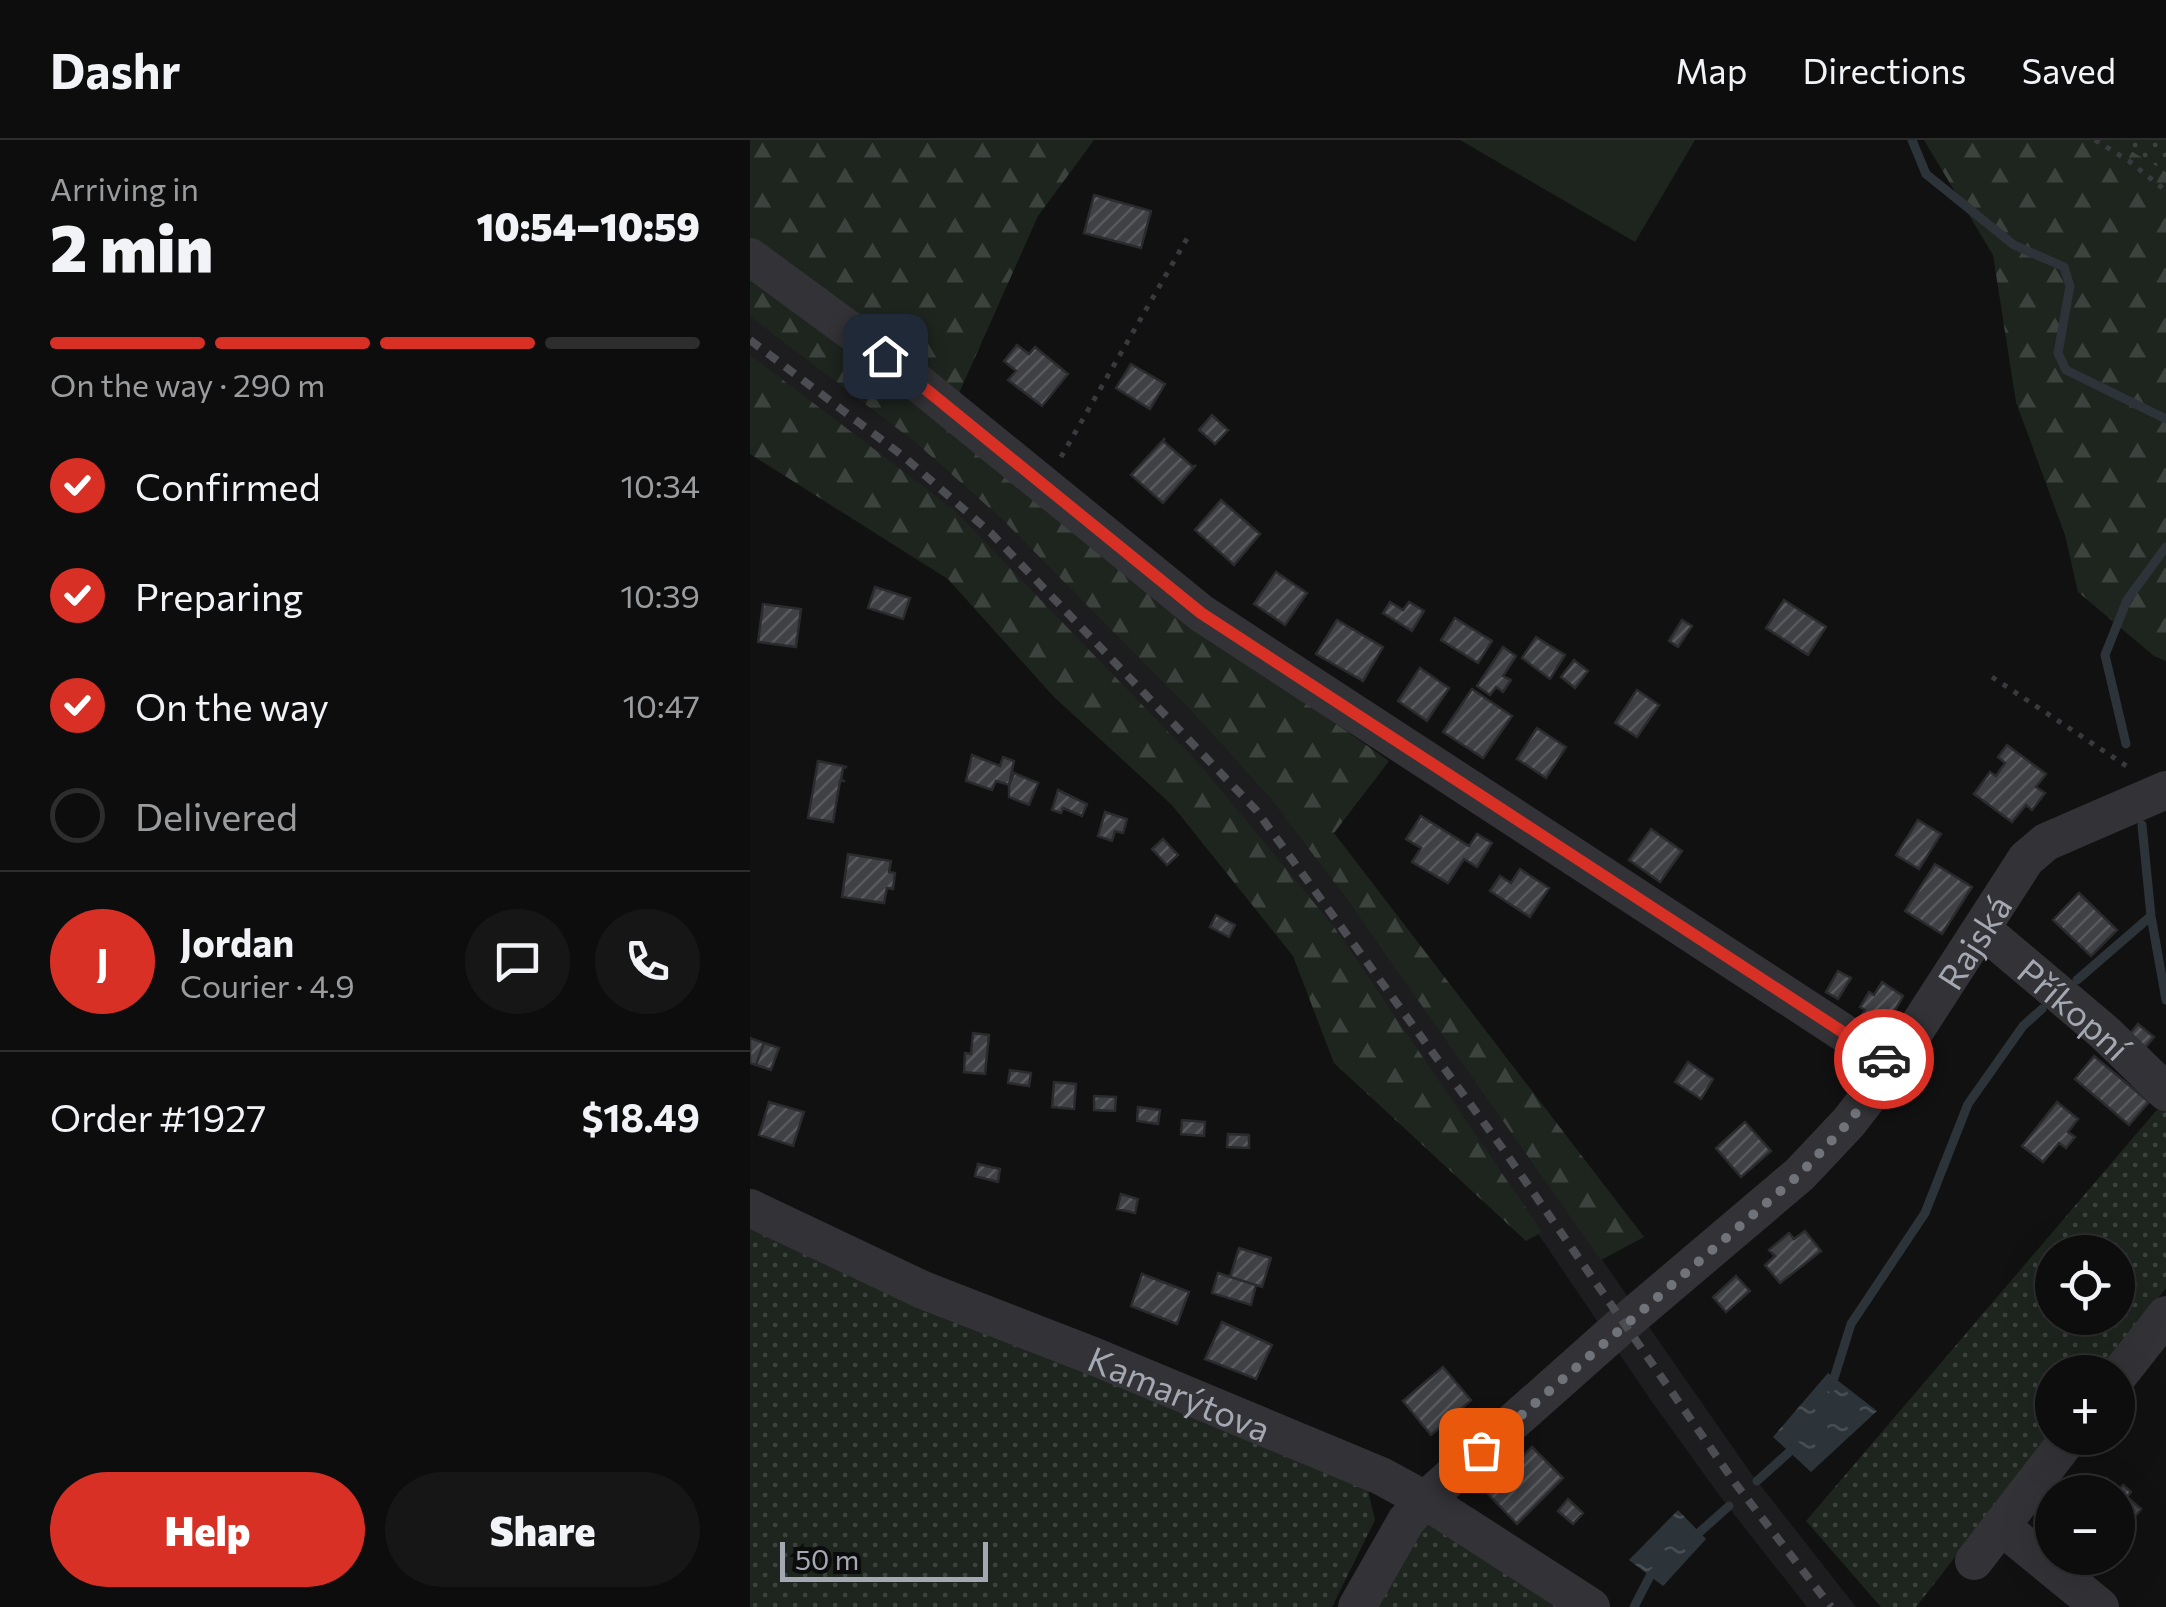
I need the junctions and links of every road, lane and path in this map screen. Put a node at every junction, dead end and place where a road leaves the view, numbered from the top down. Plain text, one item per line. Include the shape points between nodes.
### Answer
1 (2095, 140) edge
2 (2166, 191) edge
3 (1189, 235) dead end
4 (750, 257) edge
5 (750, 291) edge
6 (801, 295) junction
7 (1044, 486) junction
8 (1992, 677) dead end
9 (2165, 791) edge
10 (1982, 929) junction
11 (1893, 1065) junction
12 (2166, 1092) edge
13 (750, 1208) edge
14 (2166, 1315) edge
15 (2135, 1355) edge
16 (2057, 1455) edge
17 (1425, 1500) junction
18 (2001, 1526) junction
19 (1974, 1561) dead end
20 (1357, 1607) edge
21 (1591, 1607) edge
22 (2100, 1607) edge

1 - 2 path
3 - 7 path
4 - 6 street
5 - 6 street
6 - 7 street
7 - 11 street via 1201,613
8 - 9 path
9 - 10 street, Rajská via 2046,842 2026,859
10 - 11 street, Rajská
10 - 12 street, Příkopní
11 - 17 street, Rajská via 1800,1174
13 - 17 street, Kamarýtova via 923,1290 1381,1476
14 - 15 street
16 - 18 street
17 - 20 street, Rajská
17 - 21 street, Kamarýtova
18 - 19 street
18 - 22 street

